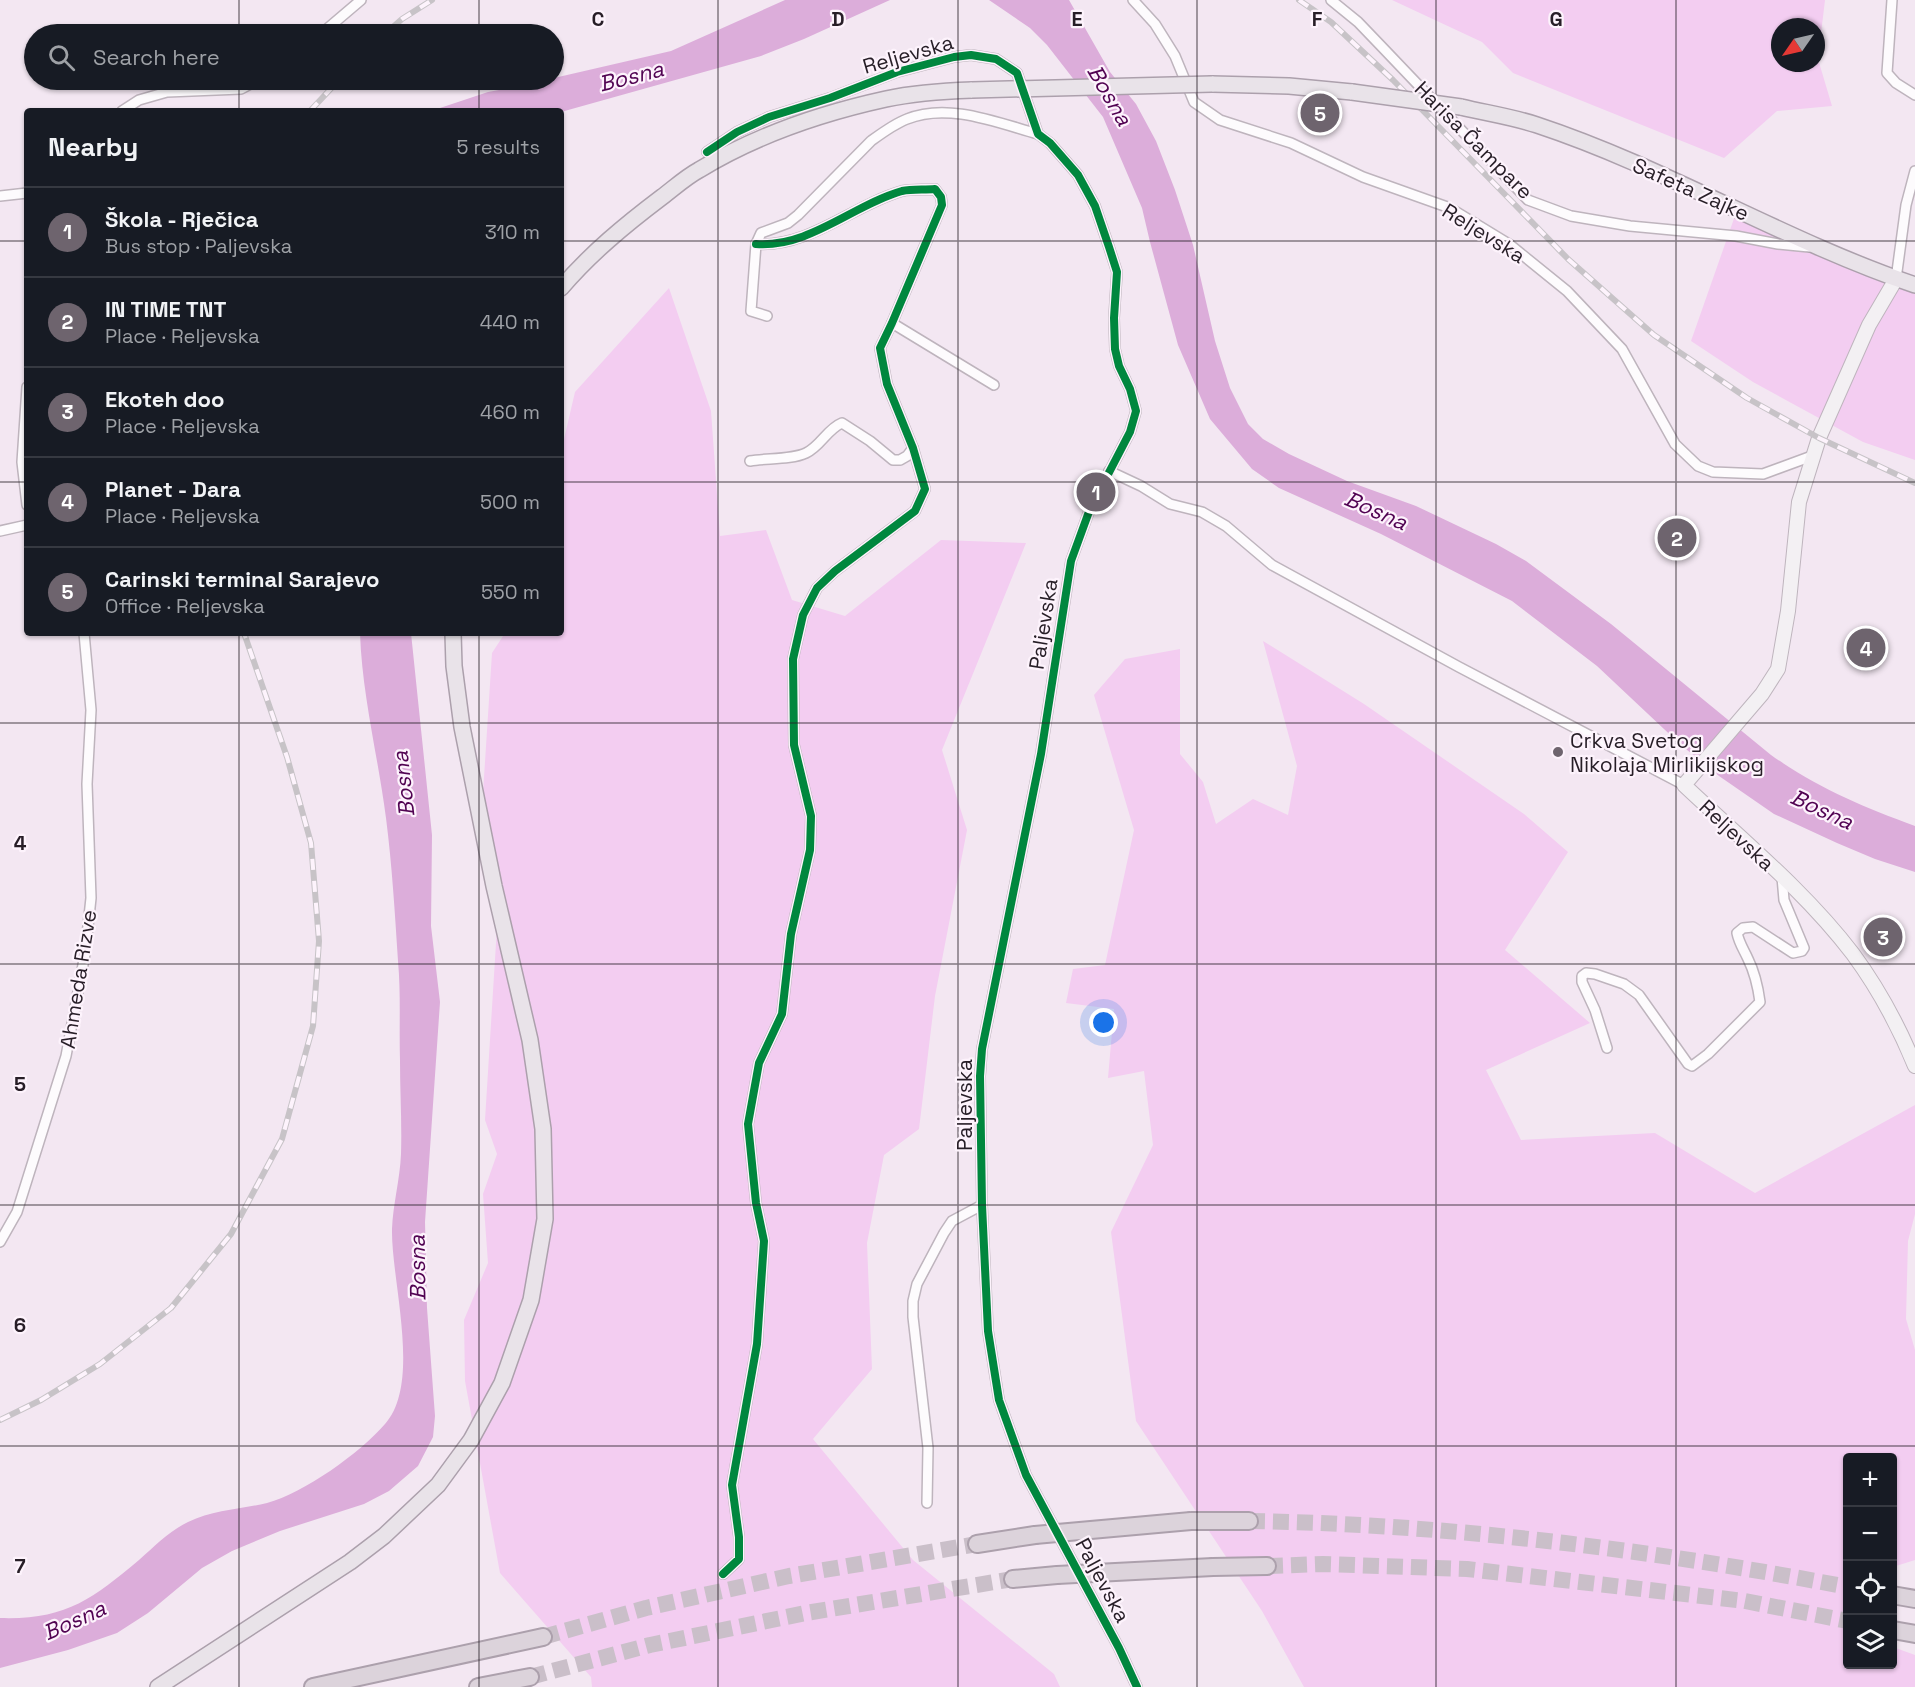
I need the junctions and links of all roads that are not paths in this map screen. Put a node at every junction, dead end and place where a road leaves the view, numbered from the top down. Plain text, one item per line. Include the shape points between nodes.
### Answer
1 (362, 0) edge
2 (1133, 0) edge
3 (1331, 0) edge
4 (1892, 0) edge
5 (333, 24) edge
6 (216, 90) edge
7 (1915, 95) edge
8 (127, 108) edge
9 (1038, 134) junction
10 (707, 152) dead end
11 (1915, 171) edge
12 (24, 193) edge
13 (0, 196) edge
14 (756, 244) junction
15 (1823, 249) junction
16 (1896, 279) junction
17 (564, 285) edge
18 (1915, 285) edge
19 (767, 316) dead end
20 (892, 323) junction
21 (994, 385) dead end
22 (24, 432) edge
23 (913, 448) junction
24 (1812, 456) junction
25 (750, 460) dead end
26 (1109, 471) junction
27 (24, 479) edge
28 (24, 526) edge
29 (0, 531) edge
30 (84, 636) edge
31 (453, 636) edge
32 (1684, 785) junction
33 (1782, 876) junction
34 (1607, 1048) dead end
35 (1915, 1066) edge
36 (982, 1205) junction
37 (0, 1242) edge
38 (927, 1503) dead end
39 (1249, 1521) tunnel mouth
40 (977, 1544) tunnel mouth
41 (1267, 1566) tunnel mouth
42 (723, 1574) dead end
43 (1013, 1579) tunnel mouth
44 (1897, 1596) edge
45 (1915, 1599) edge
46 (1897, 1631) edge
47 (1915, 1634) edge
48 (543, 1637) tunnel mouth
49 (530, 1677) tunnel mouth
50 (158, 1687) edge
51 (313, 1687) edge
52 (478, 1687) edge
53 (1137, 1687) edge

1 - 5 street
2 - 24 street, Reljevska via 1155,24 1175,56 1194,102 1220,120 1291,143 1363,177 1450,208 1509,244 1558,284 1622,349 1675,444 1698,466 1713,472 1763,474
3 - 15 street, Harisa Čampare via 1366,30 1528,200 1570,216 1630,226
4 - 7 street via 1887,73
6 - 8 street via 167,92
9 - 10 street, Reljevska via 1017,73 996,60 970,55 897,72 769,117
9 - 14 street via 964,115 933,113 907,119 871,141 788,223 761,233
9 - 26 street, Reljevska via 1078,175 1095,206 1117,272 1114,349 1136,411 1130,432
11 - 16 street
12 - 13 street
14 - 19 street via 751,311
14 - 20 street via 793,240 904,191 935,189 942,205
15 - 16 main road, Safeta Zajke
15 - 17 main road, Safeta Zajke, bridge via 1603,150 1535,124 1461,107 1289,86 972,90 887,99 778,132 738,149 698,170 628,222
16 - 18 main road, Safeta Zajke
16 - 24 main road, Reljevska via 1869,325
20 - 21 street
20 - 23 street via 880,348 887,384
22 - 27 street
23 - 25 street via 907,456 893,460 842,423 806,453
23 - 42 street via 925,489 915,511 817,588 803,615 793,659 794,745 811,816 810,850 791,934 782,1014 759,1063 748,1124 764,1241 758,1344 732,1485 739,1559
24 - 32 main road, Reljevska via 1799,502 1778,669 1762,694
26 - 32 street via 1170,504 1202,512 1226,526 1272,565
26 - 36 street, Paljevska via 1071,561 1041,754 982,1049
28 - 29 street
30 - 37 street, Ahmeda Rizve via 91,710 87,783 91,898 86,954 66,1056 17,1212
31 - 50 main road via 462,727 530,1040 543,1129 544,1219 531,1300 502,1383 471,1440 438,1485 350,1562
32 - 33 main road, Reljevska
33 - 34 street via 1784,900 1804,948 1793,953 1753,927 1737,933 1758,986 1760,1002 1708,1054 1692,1066 1688,1064 1640,995 1624,984 1586,974 1581,982
33 - 35 main road, Reljevska via 1853,955 1882,999
36 - 38 street via 952,1221 917,1284 913,1301 928,1448
36 - 53 street, Paljevska via 988,1330 999,1400 1026,1475
39 - 40 highway, bridge via 1191,1521
41 - 43 highway, bridge
44 - 45 highway
46 - 47 highway
48 - 51 highway
49 - 52 highway

